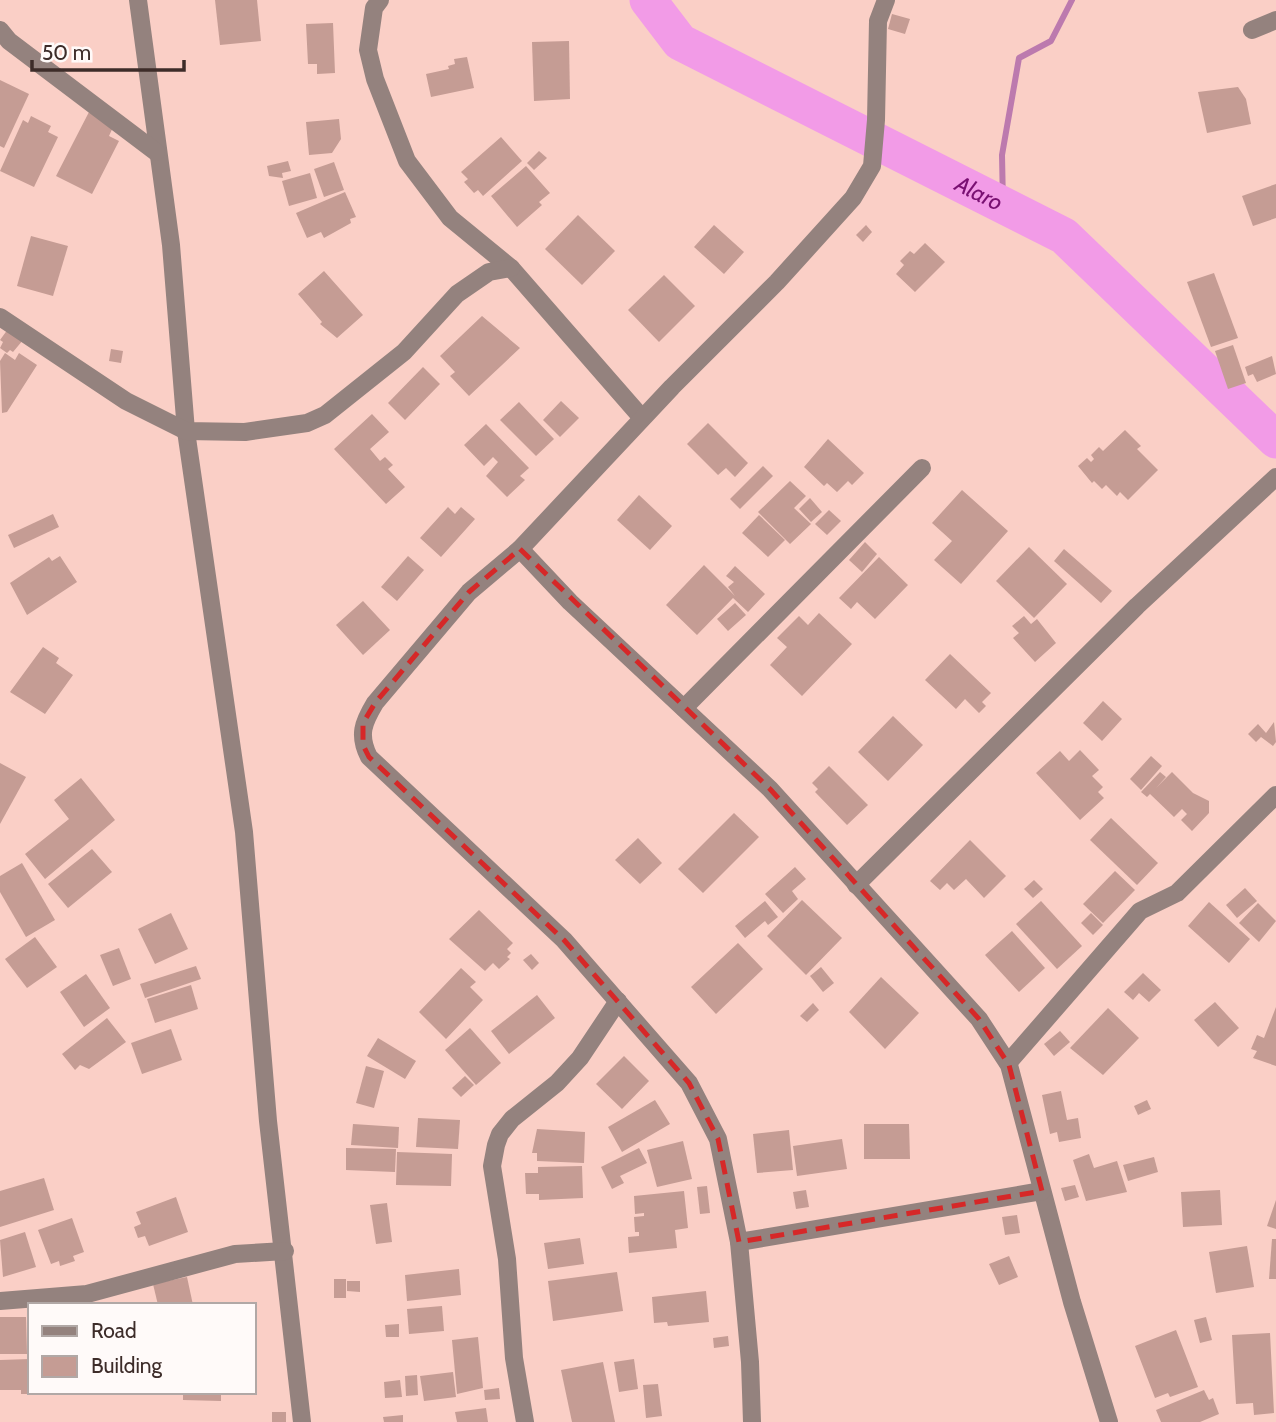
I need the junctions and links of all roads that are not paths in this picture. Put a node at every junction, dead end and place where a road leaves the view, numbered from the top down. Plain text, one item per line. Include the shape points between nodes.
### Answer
1 (138, 0) edge
2 (380, 0) edge
3 (886, 0) edge
4 (1276, 20) edge
5 (0, 30) edge
6 (1252, 30) dead end
7 (156, 152) junction
8 (512, 268) junction
9 (0, 317) edge
10 (642, 418) junction
11 (186, 430) junction
12 (922, 468) dead end
13 (1276, 477) edge
14 (520, 549) junction
15 (684, 708) junction
16 (1276, 795) edge
17 (856, 885) junction
18 (618, 1001) junction
19 (1008, 1063) junction
20 (1042, 1191) junction
21 (739, 1242) junction
22 (285, 1251) junction
23 (0, 1301) edge
24 (302, 1422) edge
25 (525, 1422) edge
26 (752, 1422) edge
27 (1109, 1422) edge

1 - 7 street
2 - 8 street via 374,8 368,50 407,161 450,218
3 - 10 street via 878,21 872,166 853,198 777,282
4 - 6 street
5 - 7 street
7 - 11 street via 171,245
8 - 10 street
8 - 11 street via 489,272 457,294 404,352 325,415 307,423 245,432
9 - 11 street via 126,401
10 - 14 street
11 - 22 street via 244,832 268,1121
12 - 15 street
13 - 17 street via 1137,606
14 - 15 street
14 - 18 street via 469,592 375,703 363,723 363,745 369,757 564,940
15 - 17 street via 770,789
16 - 19 street via 1177,893 1140,911
17 - 19 street via 979,1019
18 - 21 street via 689,1083 718,1139
18 - 25 street via 580,1058 512,1119 496,1145 492,1166
19 - 20 street
20 - 21 street
20 - 27 street
21 - 26 street
22 - 23 street via 235,1254 87,1294
22 - 24 street

